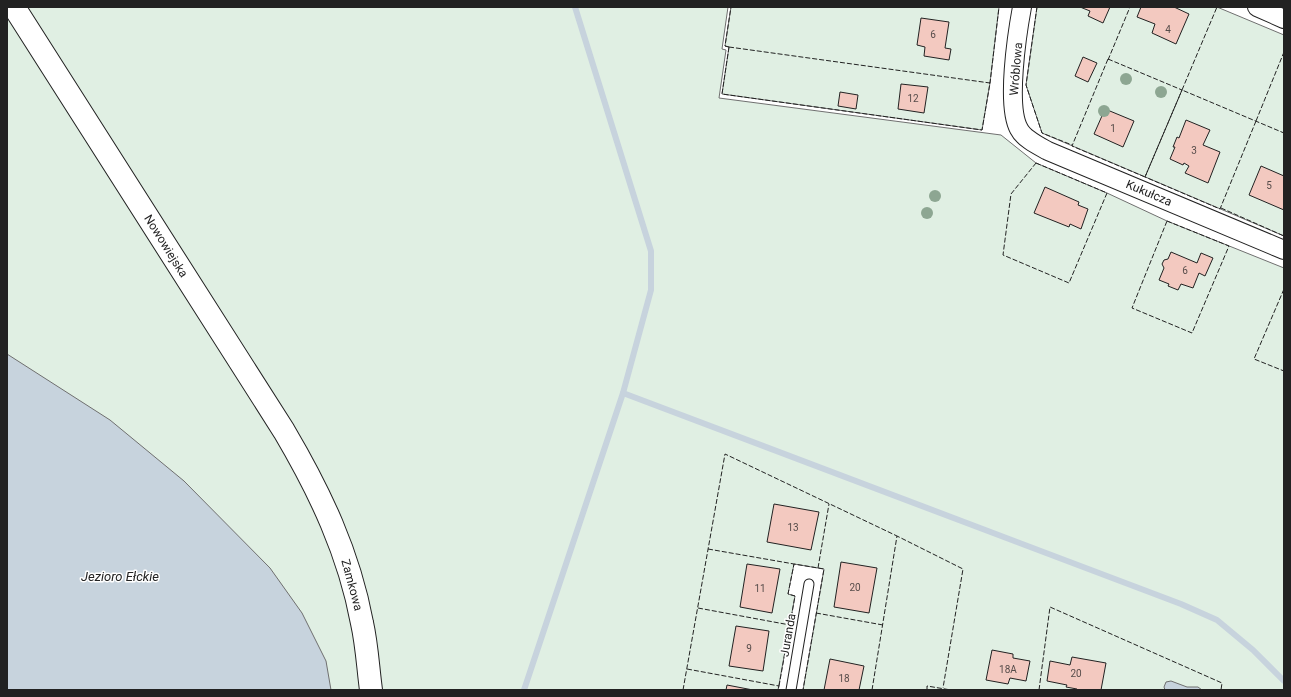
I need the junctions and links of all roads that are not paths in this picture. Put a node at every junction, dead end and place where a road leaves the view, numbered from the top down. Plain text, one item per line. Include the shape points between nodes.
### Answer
1 (14, 7) edge
2 (1022, 7) edge
3 (1257, 7) edge
4 (1284, 19) edge
5 (1019, 130) joint
6 (1284, 250) edge
7 (315, 486) joint
8 (810, 584) dead end
9 (371, 690) edge
10 (791, 690) edge

1 - 7 street, Nowowiejska via 284,432
2 - 5 street, Wróblowa via 1012,85 1013,110
3 - 4 street
5 - 6 street, Kukułcza via 1032,142 1048,151
7 - 9 street, Zamkowa via 332,522 353,585 362,624
8 - 10 lane, Juranda

